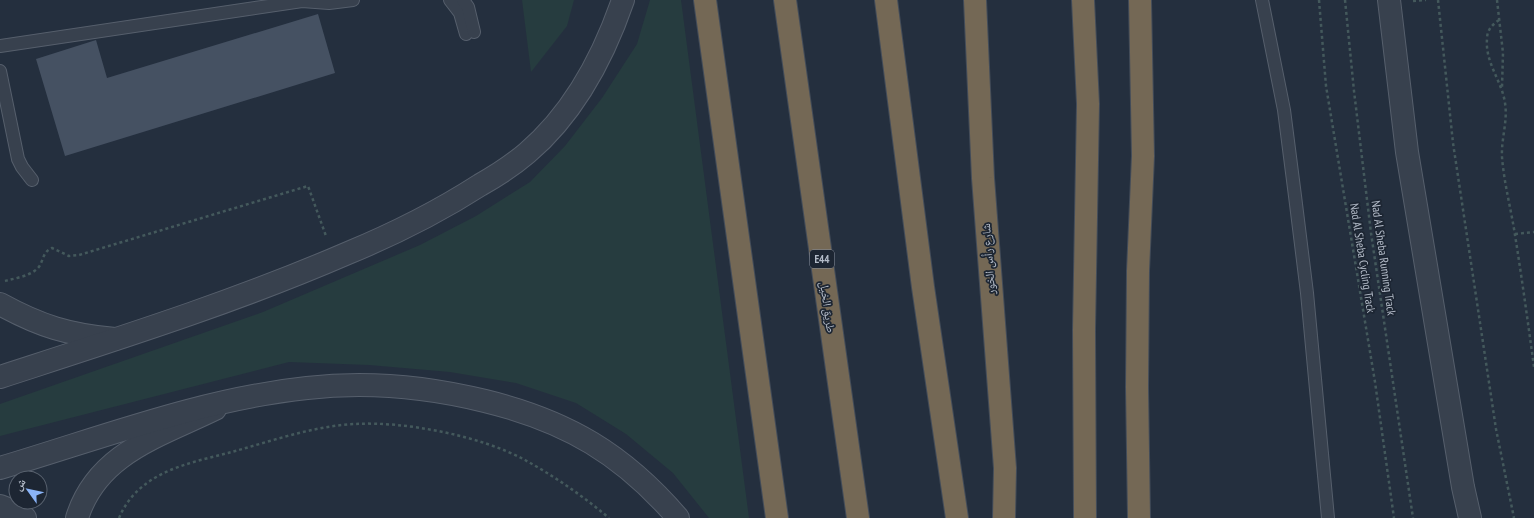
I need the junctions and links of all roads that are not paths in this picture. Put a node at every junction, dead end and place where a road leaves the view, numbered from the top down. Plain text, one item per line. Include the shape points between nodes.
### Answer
1 (303, 0) edge
2 (353, 0) edge
3 (450, 0) edge
4 (463, 0) edge
5 (623, 0) edge
6 (705, 0) edge
7 (785, 0) edge
8 (886, 0) edge
9 (975, 0) edge
10 (1082, 0) edge
11 (1140, 0) edge
12 (1262, 0) edge
13 (1389, 0) edge
14 (0, 46) edge
15 (0, 71) edge
16 (32, 180) dead end
17 (0, 304) edge
18 (115, 339) junction
19 (0, 378) edge
20 (234, 401) junction
21 (0, 468) edge
22 (0, 506) edge
23 (25, 518) edge
24 (77, 518) edge
25 (678, 518) edge
26 (777, 518) edge
27 (858, 518) edge
28 (957, 518) edge
29 (1004, 518) edge
30 (1085, 518) edge
31 (1139, 518) edge
32 (1328, 518) edge
33 (1470, 518) edge

1 - 2 lane via 329,3
1 - 14 lane
3 - 4 lane via 470,33 468,7
5 - 18 street via 611,34 576,98 553,127 527,153 474,189 419,221 333,260 267,287
6 - 26 highway
7 - 27 highway, طريق الخيل / E44
8 - 28 highway via 923,287
9 - 29 highway, شارع رأس الخور via 983,178 1005,468
10 - 30 highway via 1088,104 1084,330
11 - 31 highway via 1143,156 1138,271
12 - 32 lane via 1284,110 1295,196 1308,300
13 - 33 street via 1407,152
15 - 16 lane via 18,159
17 - 18 street via 55,330
18 - 19 street
20 - 21 street via 164,418
20 - 24 street via 129,450 97,478 85,496
20 - 25 street via 308,388 353,385 420,389 506,406 548,420 586,438 622,462 655,491
22 - 23 street

